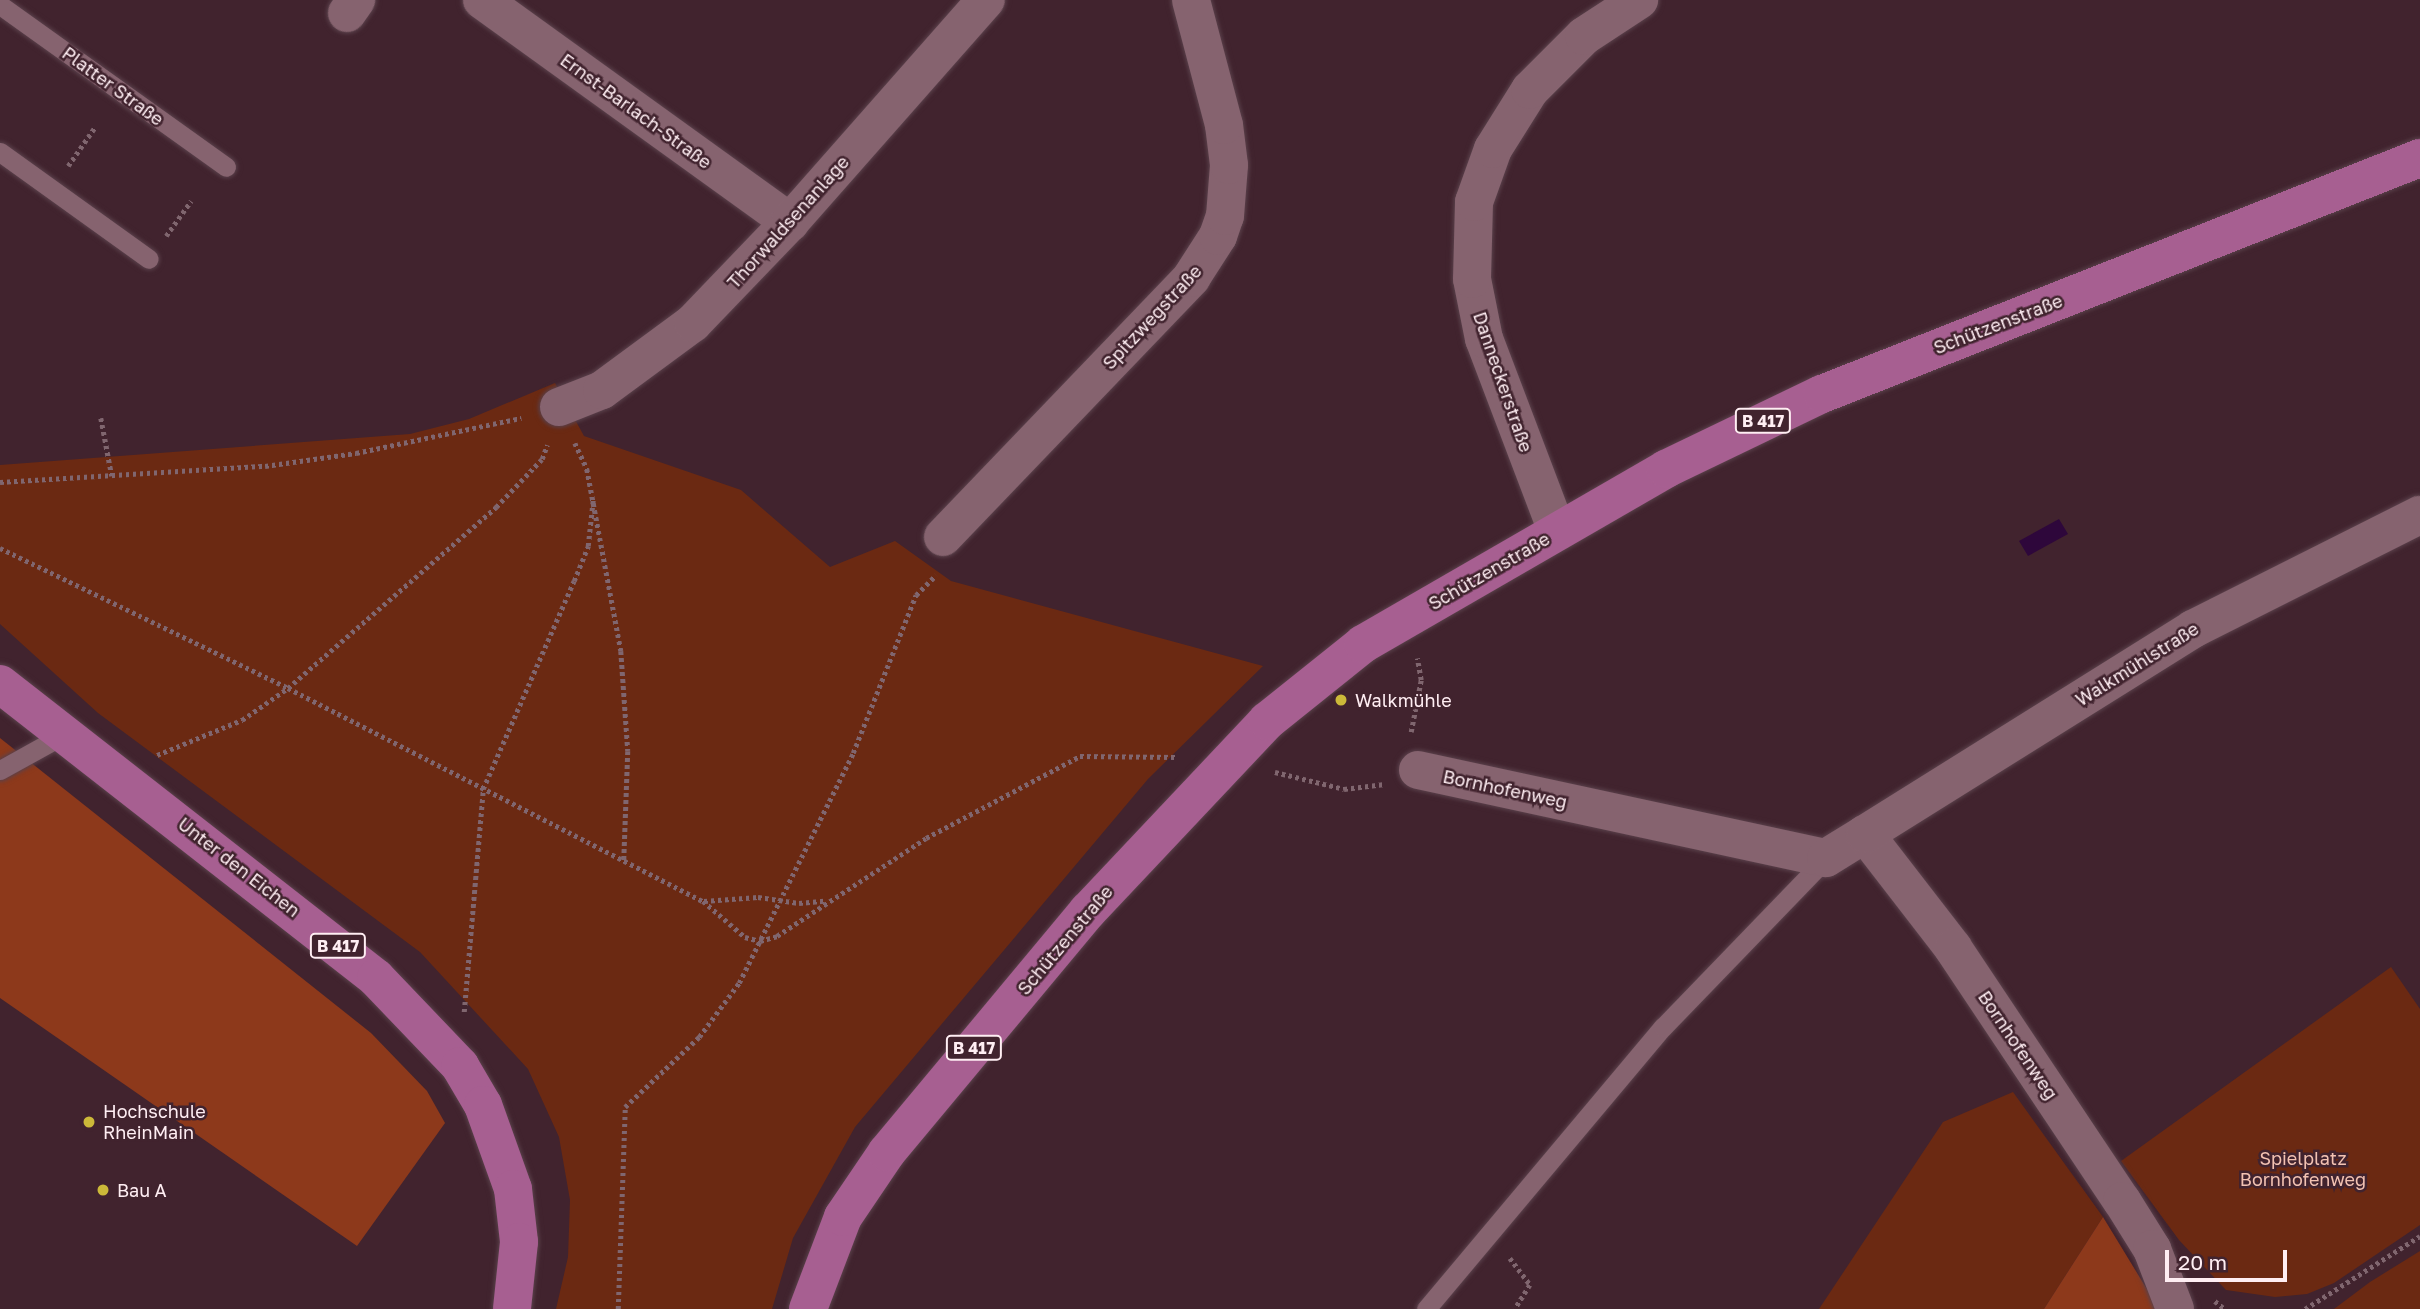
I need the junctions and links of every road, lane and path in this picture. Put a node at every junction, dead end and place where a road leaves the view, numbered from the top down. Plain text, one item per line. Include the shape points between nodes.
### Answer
1 (482, 0) edge
2 (986, 0) edge
3 (1191, 0) edge
4 (1639, 0) edge
5 (0, 5) edge
6 (95, 127) dead end
7 (0, 152) edge
8 (2420, 158) edge
9 (226, 167) dead end
10 (52, 189) junction
11 (191, 201) dead end
12 (790, 222) junction
13 (149, 259) joint
14 (559, 407) junction
15 (101, 418) dead end
16 (112, 476) junction
17 (0, 482) edge
18 (593, 500) junction
19 (2420, 515) edge
20 (1557, 531) junction
21 (943, 537) joint
22 (0, 548) edge
23 (1421, 680) dead end
24 (0, 684) edge
25 (288, 688) junction
26 (65, 734) junction
27 (1230, 758) junction
28 (1413, 758) junction
29 (0, 770) edge
30 (117, 772) junction
31 (483, 789) junction
32 (1865, 834) junction
33 (1826, 858) junction
34 (624, 862) junction
35 (827, 900) junction
36 (703, 901) junction
37 (778, 901) junction
38 (760, 941) junction
39 (460, 1066) junction
40 (1492, 1234) junction
41 (2420, 1236) edge
42 (512, 1309) edge
43 (618, 1309) edge
44 (808, 1309) edge
45 (1426, 1309) edge
46 (1515, 1309) edge
47 (2175, 1309) edge
48 (2305, 1309) edge

1 - 12 street, Ernst-Barlach-Straße
2 - 12 street, Thorwaldsenanlage
3 - 21 street, Spitzwegstraße via 1224,125 1229,165 1225,216 1218,236 1191,278
4 - 20 street, Danneckerstraße via 1584,36 1530,90 1493,149 1474,202 1472,279 1484,339
5 - 9 lane, Platter Straße
6 - 10 path
7 - 10 lane
8 - 20 main road, Schützenstraße / B 417 via 1822,394 1666,469
10 - 13 lane
11 - 13 path
12 - 14 street, Thorwaldsenanlage via 670,344 602,390
14 - 16 path via 356,453 265,466
14 - 18 path via 587,469
14 - 25 path via 542,459 505,498
15 - 16 path
16 - 17 path
18 - 31 path via 579,570
18 - 34 path via 621,651 628,751
19 - 32 street, Walkmühlstraße via 2193,629
20 - 27 main road, Schützenstraße / B 417 via 1363,644 1316,678
21 - 37 path via 955,555 916,595 853,752
22 - 25 path
23 - 28 path
24 - 26 main road, Unter den Eichen / B 417
25 - 30 path via 242,720
25 - 31 path
26 - 29 lane
26 - 30 main road, Unter den Eichen / B 417
27 - 28 path, Bornhofenweg via 1344,789 1394,783
27 - 35 path, Bornhofenweg via 1080,756 926,838
27 - 44 main road, Schützenstraße / B 417 via 1088,911 887,1152 843,1217
28 - 33 street, Bornhofenweg
30 - 39 main road, Unter den Eichen / B 417 via 376,978
31 - 34 path
31 - 39 path
32 - 33 street
32 - 47 street, Bornhofenweg via 1953,948 2122,1201 2152,1249
33 - 40 lane via 1663,1027
34 - 36 path
35 - 37 path
35 - 38 path, Bornhofenweg via 777,936
36 - 37 path via 758,897
36 - 38 path via 745,937
37 - 38 path
38 - 43 path via 739,983 699,1037 625,1107
39 - 42 main road, Unter den Eichen / B 417 via 483,1105 513,1189 519,1241
40 - 45 lane
40 - 46 path via 1530,1285
41 - 48 path

